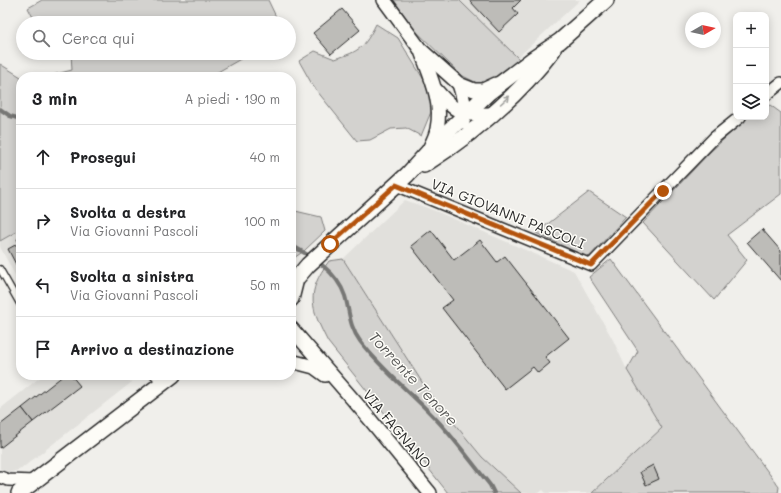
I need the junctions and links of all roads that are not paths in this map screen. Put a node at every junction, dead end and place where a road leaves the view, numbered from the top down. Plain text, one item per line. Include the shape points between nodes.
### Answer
1 (384, 0) edge
2 (606, 0) edge
3 (560, 41) junction
4 (420, 49) junction
5 (507, 79) junction
6 (781, 83) edge
7 (459, 84) junction
8 (436, 90) junction
9 (769, 93) edge
10 (466, 114) junction
11 (490, 114) junction
12 (736, 120) edge
13 (428, 152) junction
14 (444, 152) junction
15 (402, 180) junction
16 (308, 264) junction
17 (0, 269) edge
18 (296, 270) edge
19 (296, 279) edge
20 (16, 297) edge
21 (296, 334) edge
22 (296, 362) edge
23 (164, 380) edge
24 (340, 385) junction
25 (0, 477) edge
26 (34, 481) junction
27 (19, 493) edge
28 (430, 493) edge

1 - 4 street
2 - 3 main road
3 - 5 main road
11 -> 3 main road via 537,71
4 - 7 street
4 - 8 street
5 - 7 street via 483,90 474,90
5 - 10 main road
6 - 9 street
7 - 10 street
8 - 10 street via 450,106
8 - 13 street via 437,129
10 - 11 street
10 - 13 main road
10 - 14 street via 462,127
11 - 14 main road
12 - 15 street, VIA GIOVANNI PASCOLI via 714,138 591,265
13 - 15 main road
14 - 15 main road
15 - 16 main road
16 - 18 main road
16 - 19 main road
17 - 20 lane
21 - 24 street, VIA FAGNANO
22 - 24 street, VIA FAGNANO via 314,367
23 - 26 main road
24 - 28 street, VIA FAGNANO
25 - 26 street via 8,480
26 - 27 main road

